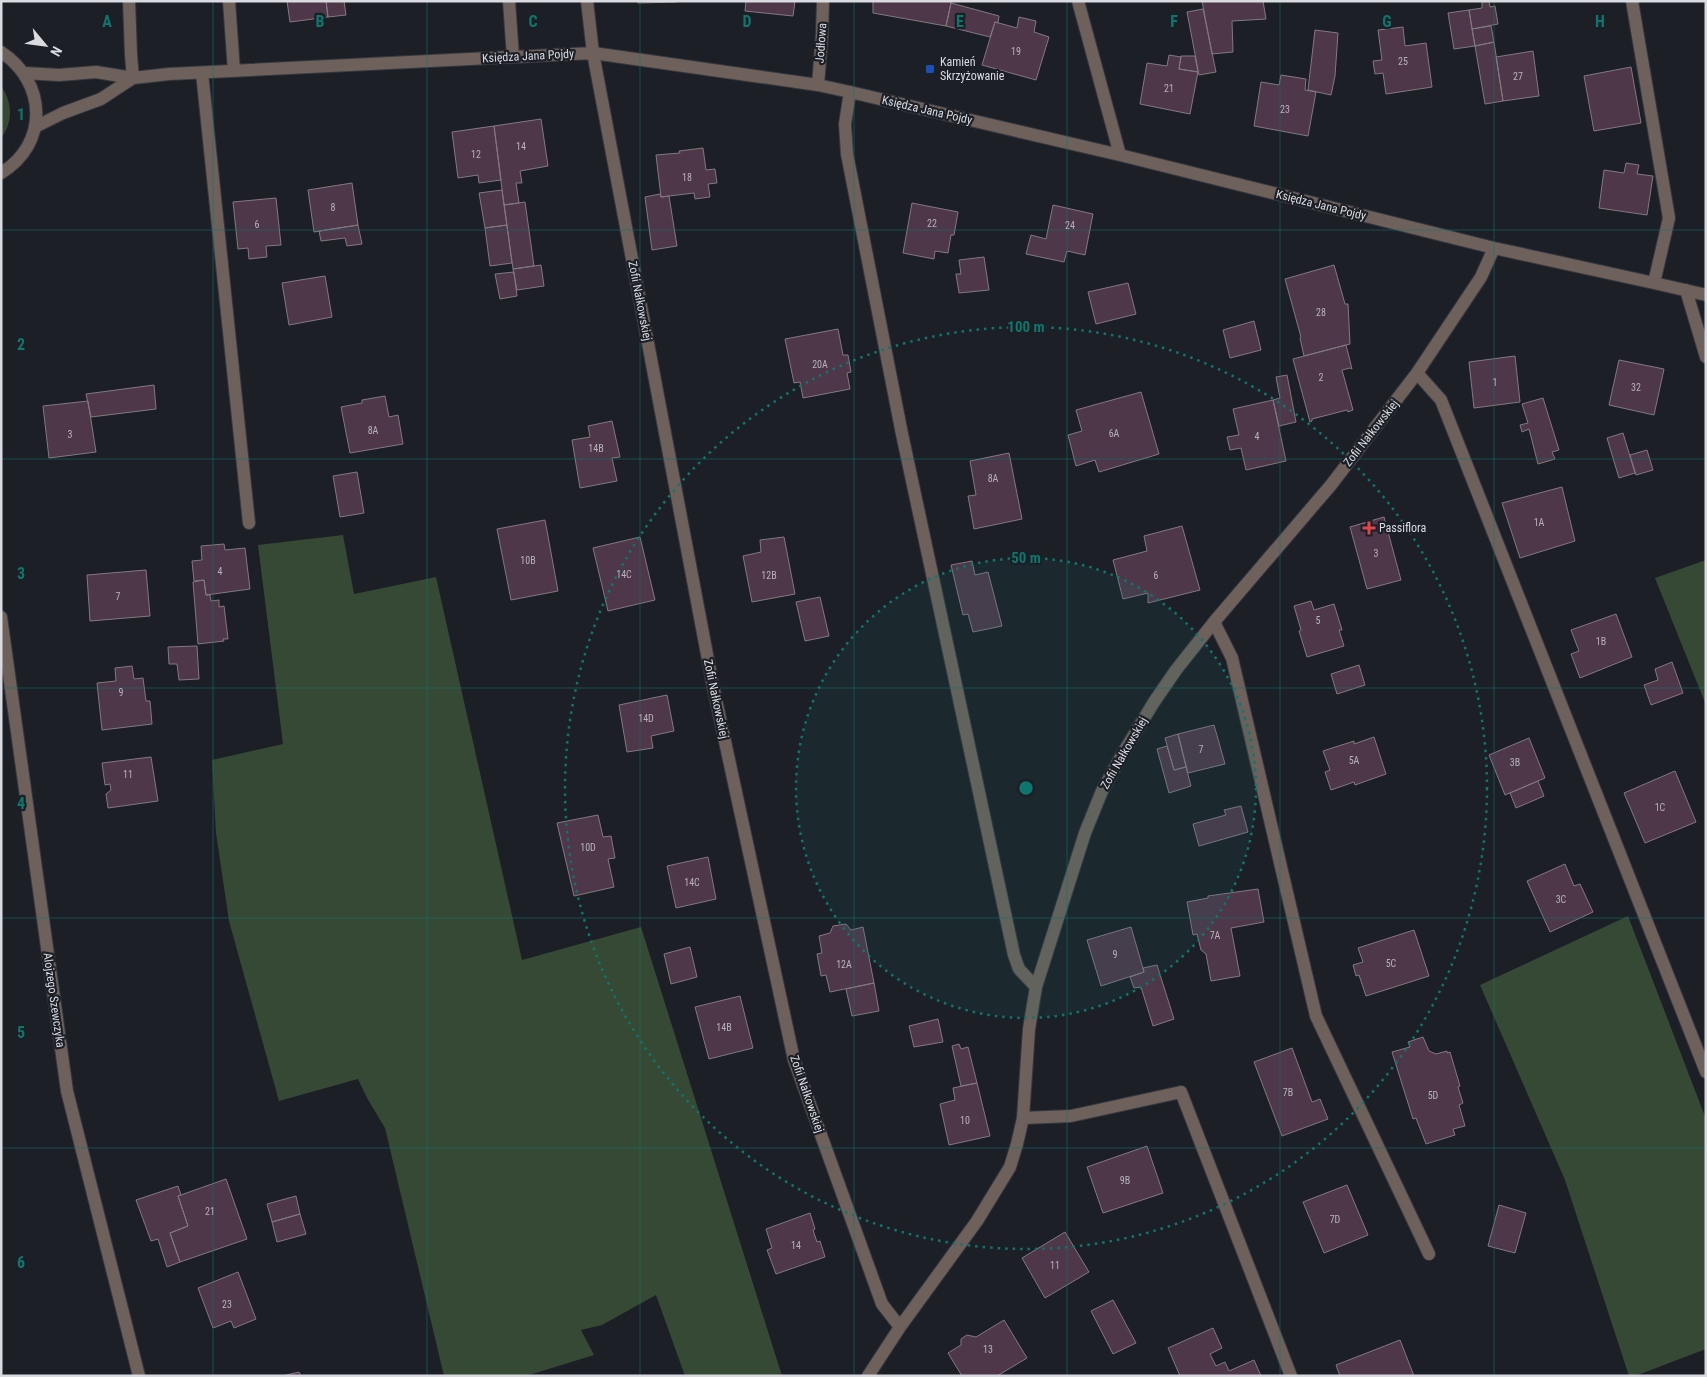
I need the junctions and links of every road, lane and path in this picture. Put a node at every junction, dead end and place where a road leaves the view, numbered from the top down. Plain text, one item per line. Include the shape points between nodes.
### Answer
1 (129, 1) edge
2 (229, 1) edge
3 (509, 1) edge
4 (587, 1) edge
5 (823, 1) edge
6 (1078, 1) edge
7 (1632, 1) edge
8 (1, 52) edge
9 (593, 53) junction
10 (513, 57) junction
11 (234, 71) junction
12 (202, 73) junction
13 (24, 74) junction
14 (133, 78) junction
15 (818, 85) junction
16 (850, 92) junction
17 (35, 128) junction
18 (1120, 155) junction
19 (1, 173) edge
20 (1494, 248) junction
21 (1654, 283) junction
22 (1686, 290) junction
23 (1706, 296) edge
24 (1706, 357) edge
25 (1417, 374) junction
26 (249, 523) dead end
27 (1, 617) edge
28 (1214, 622) junction
29 (1036, 987) junction
30 (1706, 1072) edge
31 (1023, 1118) junction
32 (1430, 1254) dead end
33 (900, 1327) junction
34 (139, 1376) edge
35 (868, 1376) edge
36 (1291, 1376) edge

1 - 14 street
2 - 11 street
3 - 10 street
4 - 9 street, Zofii Nałkowskiej
5 - 15 street, Jodłowa
6 - 18 street
7 - 21 street via 1669,218
8 - 13 street
9 - 10 street, Księdza Jana Pojdy
9 - 15 street, Księdza Jana Pojdy
9 - 33 street, Zofii Nałkowskiej via 713,686 794,1060 882,1304
10 - 11 street, Księdza Jana Pojdy
11 - 12 street, Księdza Jana Pojdy
12 - 14 street, Księdza Jana Pojdy
12 - 26 street
13 - 14 street, Księdza Jana Pojdy via 96,72
13 - 17 street via 35,99
14 - 17 street, Księdza Jana Pojdy via 100,99
15 - 16 street, Księdza Jana Pojdy
16 - 18 street, Księdza Jana Pojdy
16 - 29 street via 845,124 847,154 902,434 1014,955 1020,969
17 - 19 street via 20,157
18 - 20 street, Księdza Jana Pojdy
20 - 21 street, Księdza Jana Pojdy
20 - 25 street, Zofii Nałkowskiej via 1481,277
21 - 22 street, Księdza Jana Pojdy
22 - 23 street, Księdza Jana Pojdy
22 - 24 street
25 - 28 street, Zofii Nałkowskiej via 1331,485
25 - 30 street via 1440,400
27 - 34 street, Alojzego Szewczyka via 67,1091
28 - 29 street, Zofii Nałkowskiej via 1154,702 1102,791 1069,878
28 - 32 street via 1232,658 1316,1016
29 - 31 street, Zofii Nałkowskiej
31 - 33 street, Zofii Nałkowskiej via 1010,1167 997,1190
31 - 36 street via 1071,1116 1181,1092
33 - 35 street, Zofii Nałkowskiej

